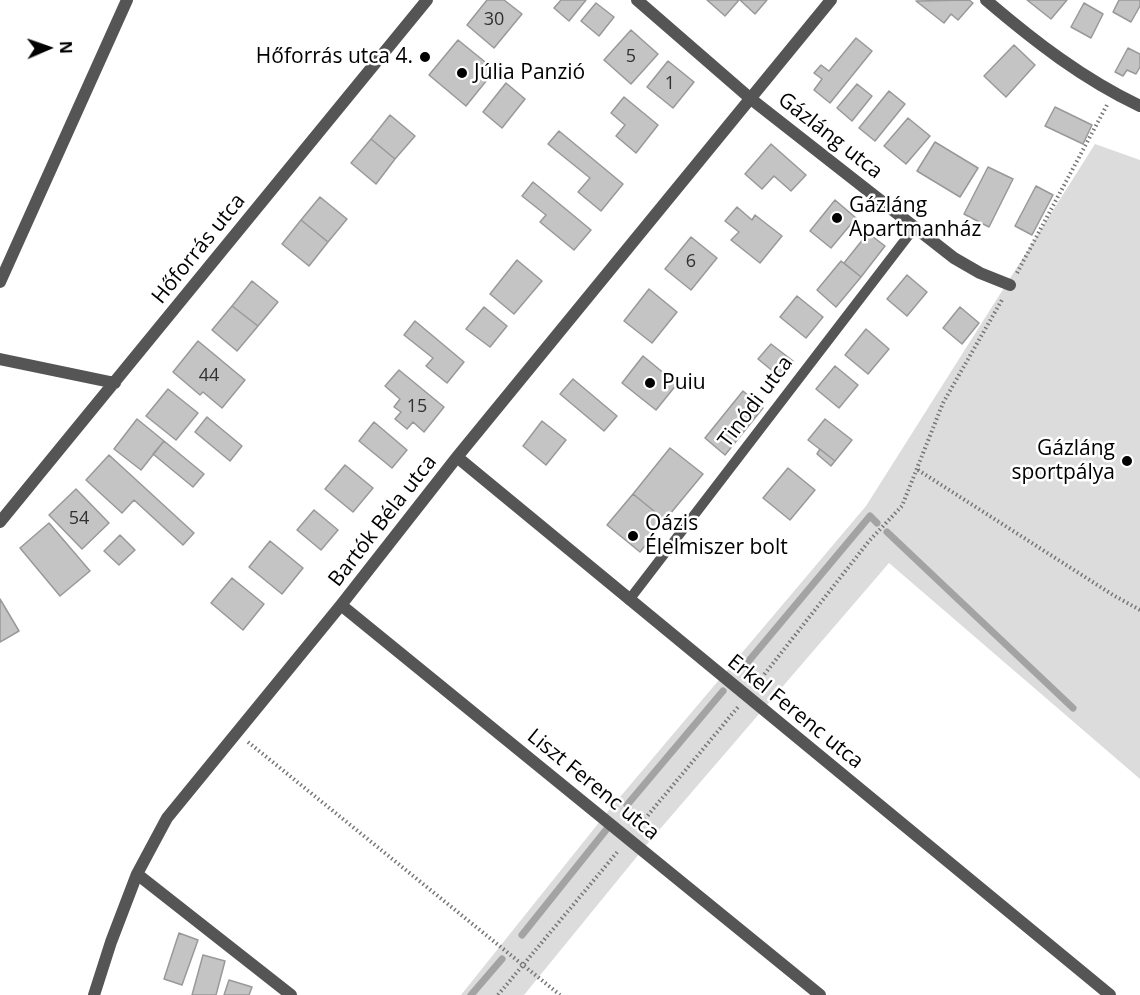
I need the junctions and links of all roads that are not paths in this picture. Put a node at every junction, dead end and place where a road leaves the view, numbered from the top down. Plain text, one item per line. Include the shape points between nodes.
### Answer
1 (127, 0) edge
2 (427, 0) edge
3 (637, 0) edge
4 (831, 0) edge
5 (986, 0) edge
6 (751, 99) junction
7 (1140, 106) edge
8 (915, 227) junction
9 (0, 282) edge
10 (1010, 285) road end
11 (0, 359) edge
12 (115, 382) junction
13 (457, 457) junction
14 (0, 522) edge
15 (629, 600) junction
16 (341, 605) junction
17 (137, 874) junction
18 (94, 995) edge
19 (291, 995) edge
20 (820, 995) edge
21 (1110, 995) edge

1 - 9 street
2 - 12 street, Hőforrás utca
3 - 6 street, Gázláng utca
4 - 6 street, Bartók Béla utca
5 - 7 street via 1044,49
6 - 8 street, Gázláng utca
6 - 13 street, Bartók Béla utca
8 - 10 street, Gázláng utca via 967,267
8 - 15 lane, Tinódi utca
11 - 12 street
12 - 14 street, Hőforrás utca
13 - 15 street, Erkel Ferenc utca
13 - 16 street, Bartók Béla utca
15 - 21 street, Erkel Ferenc utca
16 - 17 street, Bartók Béla utca via 167,818
16 - 20 street, Liszt Ferenc utca
17 - 18 street, Bartók Béla utca
17 - 19 street

